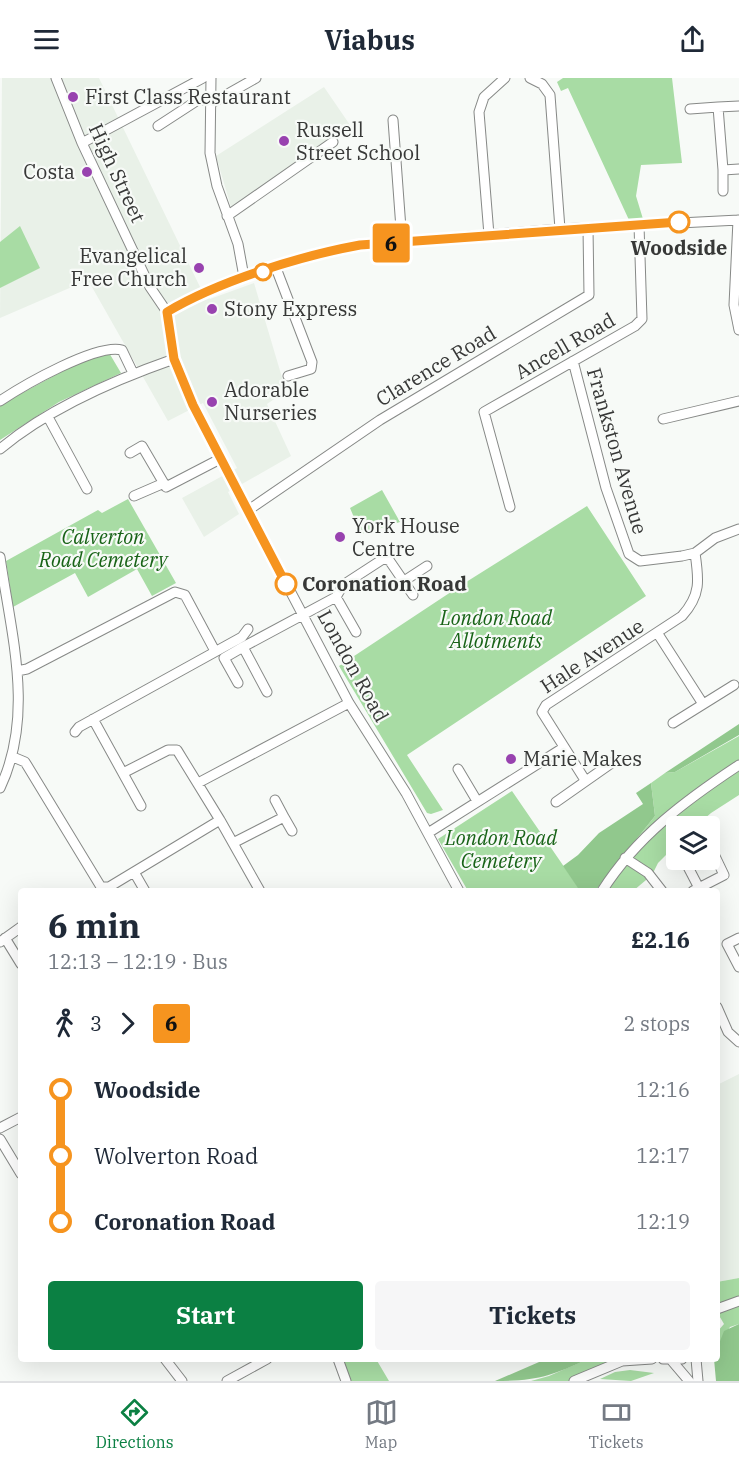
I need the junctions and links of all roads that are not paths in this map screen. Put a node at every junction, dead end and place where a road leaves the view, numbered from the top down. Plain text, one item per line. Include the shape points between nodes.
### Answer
1 (56, 78) edge
2 (203, 78) edge
3 (211, 78) edge
4 (256, 78) edge
5 (504, 78) edge
6 (530, 78) edge
7 (210, 102) junction
8 (739, 106) edge
9 (718, 107) junction
10 (690, 109) dead end
11 (393, 120) dead end
12 (158, 126) dead end
13 (333, 142) dead end
14 (82, 143) junction
15 (739, 169) edge
16 (723, 170) junction
17 (723, 191) dead end
18 (227, 216) junction
19 (739, 220) edge
20 (639, 225) junction
21 (588, 228) junction
22 (560, 229) junction
23 (489, 235) junction
24 (402, 242) junction
25 (276, 268) junction
26 (244, 278) junction
27 (737, 281) edge
28 (167, 312) junction
29 (739, 330) edge
30 (174, 359) junction
31 (573, 361) junction
32 (134, 373) junction
33 (288, 376) dead end
34 (0, 401) edge
35 (739, 401) edge
36 (48, 417) junction
37 (663, 419) dead end
38 (0, 449) edge
39 (130, 453) dead end
40 (220, 459) junction
41 (164, 483) junction
42 (87, 489) dead end
43 (134, 496) dead end
44 (510, 507) dead end
45 (247, 511) junction
46 (739, 529) edge
47 (695, 553) junction
48 (0, 557) edge
49 (427, 566) dead end
50 (404, 582) junction
51 (413, 595) dead end
52 (336, 597) junction
53 (304, 615) junction
54 (248, 629) dead end
55 (356, 632) dead end
56 (658, 634) junction
57 (243, 647) junction
58 (215, 651) junction
59 (17, 671) junction
60 (238, 682) dead end
61 (734, 685) dead end
62 (267, 692) dead end
63 (349, 703) junction
64 (703, 704) junction
65 (93, 719) junction
66 (673, 723) dead end
67 (75, 732) dead end
68 (563, 748) junction
69 (13, 757) junction
70 (613, 762) dead end
71 (735, 767) edge
72 (458, 769) dead end
73 (123, 773) junction
74 (585, 780) junction
75 (198, 783) junction
76 (0, 788) edge
77 (275, 800) dead end
78 (477, 801) junction
79 (556, 802) dead end
80 (141, 806) dead end
81 (284, 817) junction
82 (220, 820) junction
83 (292, 831) dead end
84 (428, 833) junction
85 (233, 843) junction
86 (626, 858) junction
87 (720, 867) edge
88 (689, 870) edge
89 (134, 872) junction
90 (143, 888) edge
91 (258, 888) edge
92 (457, 888) edge
93 (604, 888) edge
94 (660, 888) edge
95 (696, 888) edge
96 (698, 888) edge
97 (18, 929) edge
98 (739, 938) edge
99 (3, 940) edge
100 (18, 960) edge
101 (739, 967) edge
102 (720, 1014) edge
103 (739, 1042) edge
104 (18, 1119) edge
105 (0, 1128) edge
106 (0, 1139) edge
107 (18, 1168) edge
108 (739, 1301) edge
109 (720, 1308) edge
110 (167, 1362) edge
111 (261, 1362) edge
112 (339, 1362) edge
113 (619, 1362) edge
114 (670, 1362) edge
115 (696, 1362) edge
116 (182, 1381) edge
117 (226, 1381) edge
118 (346, 1381) edge
119 (574, 1381) edge
120 (689, 1381) edge
121 (698, 1381) edge

1 - 14 street, High Street
2 - 14 street
3 - 7 street
4 - 7 street
5 - 23 street via 484,97 479,112
6 - 22 street via 542,84 550,95
7 - 12 street via 198,100
7 - 18 street via 210,153
8 - 9 street
9 - 10 street
9 - 16 street
11 - 24 street
13 - 18 street
14 - 28 street, High Street via 150,287
15 - 16 street
16 - 17 street
18 - 26 street via 238,244
19 - 20 street
19 - 27 street
20 - 21 street
20 - 31 street, Ancell Road via 642,319
21 - 22 street
21 - 45 street, Clarence Road via 590,295 380,420
22 - 23 street
23 - 24 street
24 - 25 street via 338,249
25 - 26 street
25 - 33 street via 312,362 311,369
26 - 28 street
27 - 29 street via 734,305
28 - 30 street, London Road
30 - 32 street
30 - 40 street, London Road
31 - 44 street, Ancell Road via 484,412
31 - 47 street, Frankston Avenue via 606,488 629,554 640,561
32 - 34 street via 122,350 111,347 85,355
32 - 36 street
35 - 37 street
36 - 38 street
36 - 42 street
39 - 41 street via 142,446
40 - 41 street via 166,487
40 - 45 street, London Road
41 - 43 street
45 - 53 street, London Road
46 - 47 street via 715,537
47 - 56 street, Hale Avenue via 698,594 682,616
48 - 59 street
49 - 50 street
50 - 51 street
50 - 52 street via 389,560 382,559 343,585
52 - 53 street
52 - 55 street
53 - 57 street
53 - 63 street, London Road
54 - 58 street via 242,637
56 - 64 street
56 - 68 street, Hale Avenue via 546,705 543,716
57 - 60 street via 224,658
57 - 62 street
58 - 59 street via 185,595 175,592
58 - 65 street
59 - 69 street via 19,729
61 - 64 street
63 - 75 street
63 - 84 street, London Road
64 - 66 street
65 - 67 street
65 - 73 street
68 - 74 street, Hale Avenue
68 - 78 street
69 - 76 street
69 - 89 street via 26,762 101,887 109,887
70 - 74 street
71 - 86 street via 666,816
72 - 78 street
73 - 75 street via 168,750 177,750
73 - 80 street
74 - 79 street
75 - 82 street
77 - 81 street
78 - 84 street
81 - 83 street
81 - 85 street
82 - 85 street
82 - 89 street
84 - 92 street, London Road
85 - 91 street
86 - 93 street
86 - 94 street via 648,873
87 - 96 street via 724,875
88 - 95 street
89 - 90 street
97 - 99 street
98 - 101 street via 727,944
99 - 100 street
102 - 103 street via 728,1032
104 - 105 street
106 - 107 street
108 - 109 street
110 - 116 street
111 - 117 street
112 - 118 street
113 - 119 street
114 - 120 street
115 - 121 street

